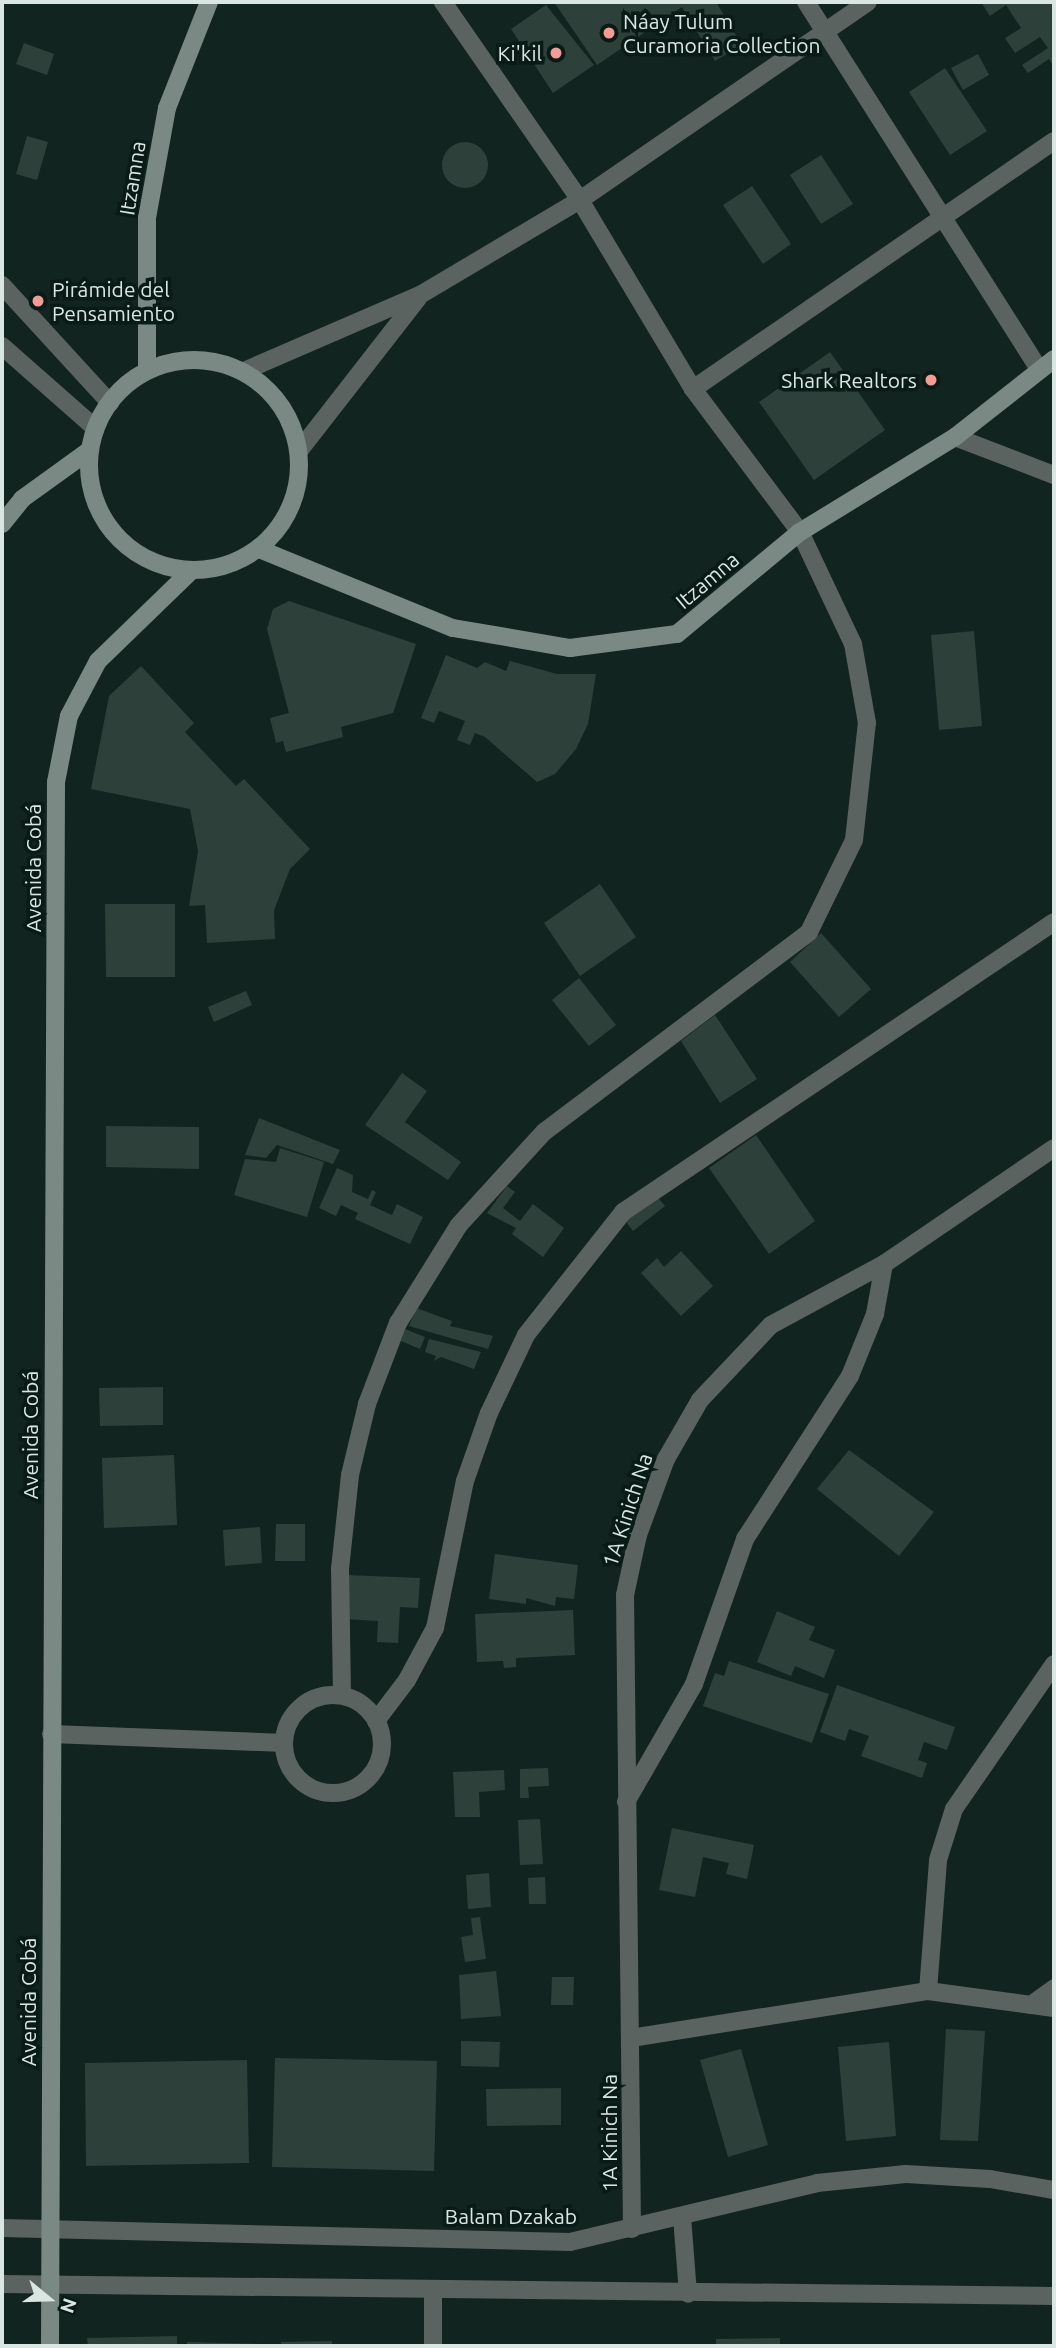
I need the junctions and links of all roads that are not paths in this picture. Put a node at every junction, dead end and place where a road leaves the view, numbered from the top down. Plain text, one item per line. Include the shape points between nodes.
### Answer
1 (209, 2) edge
2 (444, 2) edge
3 (807, 2) edge
4 (868, 2) edge
5 (826, 29) junction
6 (1054, 141) edge
7 (580, 200) junction
8 (942, 218) junction
9 (2, 285) edge
10 (420, 295) junction
11 (2, 346) edge
12 (1046, 363) edge
13 (147, 370) junction
14 (244, 371) junction
15 (693, 389) junction
16 (110, 403) junction
17 (94, 427) junction
18 (955, 437) junction
19 (90, 450) junction
20 (299, 451) junction
21 (1054, 475) edge
22 (2, 524) edge
23 (800, 532) junction
24 (259, 549) junction
25 (190, 572) junction
26 (1054, 922) edge
27 (1054, 1148) edge
28 (884, 1264) junction
29 (1054, 1664) edge
30 (342, 1695) junction
31 (376, 1721) junction
32 (51, 1734) junction
33 (284, 1744) junction
34 (626, 1802) junction
35 (1054, 1988) edge
36 (928, 1991) junction
37 (1031, 2005) junction
38 (1054, 2008) edge
39 (631, 2038) junction
40 (1054, 2190) edge
41 (682, 2217) junction
42 (2, 2228) edge
43 (632, 2229) junction
44 (50, 2230) junction
45 (2, 2284) edge
46 (50, 2285) junction
47 (433, 2290) junction
48 (688, 2294) junction
49 (1054, 2297) edge
50 (50, 2346) edge
51 (433, 2346) edge

1 - 13 street, Itzamna via 167,108 147,218
2 - 7 street
3 - 5 street
4 - 5 street
5 - 7 street
5 - 8 street
6 - 8 street
7 - 10 street
7 - 15 street
8 - 12 street
8 - 15 street
9 - 16 street
10 - 14 street
10 - 20 street
11 - 17 street
12 - 18 street, Itzamna
13 - 14 street via 201,360
13 - 16 street
14 - 20 street via 270,391 290,419
15 - 23 street
16 - 17 street
17 - 19 street
18 - 21 street
18 - 23 street, Itzamna
19 - 22 street via 22,499
19 - 25 street via 90,483 101,515 123,544 155,564
20 - 24 street via 298,488 283,522
23 - 24 street, Itzamna via 677,634 570,648 453,628
23 - 30 street via 853,644 867,723 854,840 809,932 544,1132 459,1225 398,1323 366,1404 349,1475 340,1569
24 - 25 street via 227,566
25 - 32 street, Avenida Cobá via 98,661 69,716 56,782
26 - 31 street via 623,1212 526,1335 489,1413 466,1481 435,1628 407,1680
27 - 28 street, 1A Kinich Na
28 - 34 street via 875,1314 850,1377 745,1539 694,1685
28 - 34 street, 1A Kinich Na via 771,1325 700,1400 666,1459 638,1535 625,1595
29 - 36 street via 954,1809 938,1860
30 - 31 street via 362,1704
30 - 33 street via 318,1697 297,1710
31 - 33 street via 379,1761 363,1782 338,1793 300,1780
32 - 33 street
32 - 44 street, Avenida Cobá
34 - 39 street, 1A Kinich Na
35 - 37 street
36 - 37 street
36 - 39 street
37 - 38 street
39 - 43 street, 1A Kinich Na
40 - 41 street, Balam Dzakab via 990,2179 906,2174 817,2183
41 - 43 street, Balam Dzakab
41 - 48 street
42 - 44 street, Balam Dzakab
43 - 44 street, Balam Dzakab via 570,2242
44 - 46 street, Avenida Cobá
45 - 46 street
46 - 47 street
46 - 50 street, Avenida Cobá
47 - 48 street
47 - 51 street
48 - 49 street

